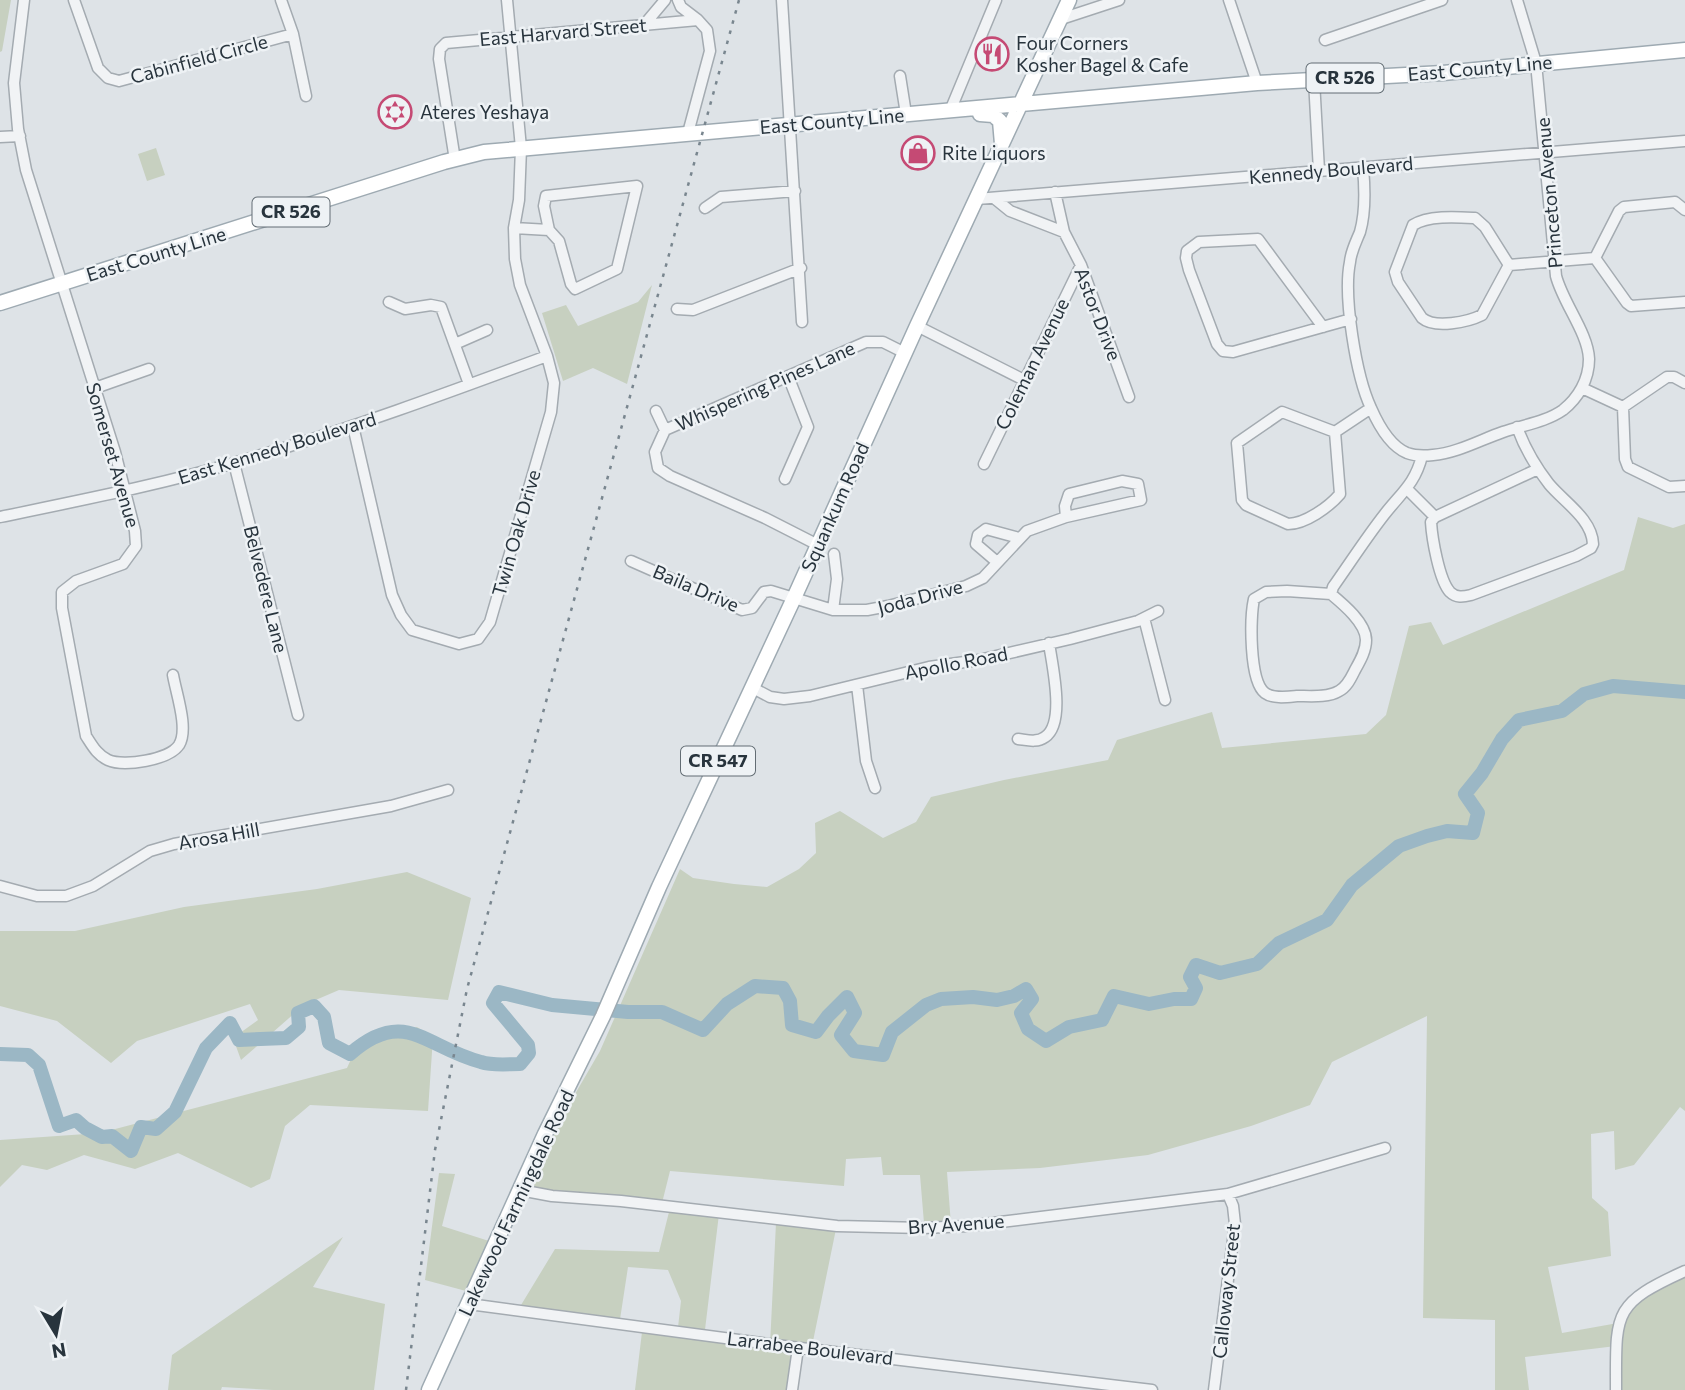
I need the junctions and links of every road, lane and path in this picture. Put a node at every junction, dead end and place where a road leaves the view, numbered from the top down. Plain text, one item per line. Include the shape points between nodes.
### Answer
1 (24, 0) edge
2 (74, 0) edge
3 (281, 0) edge
4 (507, 0) edge
5 (665, 0) edge
6 (678, 0) edge
7 (782, 0) edge
8 (996, 0) edge
9 (1069, 0) edge
10 (1119, 0) edge
11 (1229, 0) edge
12 (1442, 0) edge
13 (1517, 0) edge
14 (1061, 19) junction
15 (698, 20) junction
16 (644, 25) junction
17 (293, 34) junction
18 (510, 37) junction
19 (1325, 40) dead end
20 (1685, 50) edge
21 (1536, 64) junction
22 (900, 76) dead end
23 (1314, 80) junction
24 (1257, 83) junction
25 (306, 96) dead end
26 (1022, 105) junction
27 (972, 109) junction
28 (950, 111) junction
29 (906, 114) junction
30 (789, 125) junction
31 (688, 133) junction
32 (20, 136) junction
33 (0, 137) edge
34 (1685, 141) edge
35 (1003, 146) junction
36 (520, 148) junction
37 (1545, 153) junction
38 (454, 160) junction
39 (1363, 168) junction
40 (1320, 171) junction
41 (794, 191) junction
42 (1055, 192) junction
43 (994, 198) junction
44 (977, 199) junction
45 (705, 208) dead end
46 (1685, 210) edge
47 (514, 228) junction
48 (549, 230) junction
49 (1064, 232) junction
50 (1595, 258) junction
51 (1555, 262) junction
52 (1081, 265) junction
53 (1509, 265) junction
54 (801, 268) junction
55 (61, 284) junction
56 (389, 302) dead end
57 (1685, 302) edge
58 (0, 303) edge
59 (677, 309) dead end
60 (1352, 319) junction
61 (803, 321) dead end
62 (917, 326) junction
63 (1323, 327) junction
64 (487, 330) dead end
65 (455, 344) junction
66 (905, 353) junction
67 (547, 356) junction
68 (149, 369) dead end
69 (788, 376) junction
70 (1024, 380) junction
71 (1685, 383) edge
72 (469, 384) junction
73 (95, 388) junction
74 (1582, 388) junction
75 (1129, 397) dead end
76 (1623, 407) junction
77 (1371, 408) junction
78 (656, 411) dead end
79 (353, 426) junction
80 (1517, 427) junction
81 (665, 430) junction
82 (1335, 432) junction
83 (1422, 456) junction
84 (234, 463) junction
85 (984, 464) dead end
86 (1538, 469) junction
87 (785, 479) dead end
88 (1685, 486) edge
89 (1407, 489) junction
90 (125, 491) junction
91 (0, 517) edge
92 (1066, 517) junction
93 (1435, 517) junction
94 (1019, 538) junction
95 (818, 545) junction
96 (834, 554) dead end
97 (631, 561) dead end
98 (997, 562) junction
99 (1331, 594) junction
100 (794, 598) junction
101 (833, 610) junction
102 (1158, 611) dead end
103 (1144, 618) junction
104 (1049, 643) junction
105 (173, 675) dead end
106 (857, 685) junction
107 (753, 688) junction
108 (1166, 700) dead end
109 (298, 715) dead end
110 (1018, 739) dead end
111 (876, 788) dead end
112 (448, 790) dead end
113 (0, 886) edge
114 (604, 1016) joint
115 (1385, 1147) dead end
116 (520, 1190) junction
117 (1228, 1194) junction
118 (1685, 1271) edge
119 (469, 1304) junction
120 (798, 1348) junction
121 (429, 1390) edge
122 (792, 1390) edge
123 (1152, 1390) edge
124 (1214, 1390) edge
125 (1616, 1390) edge

1 - 32 street, Somerset Avenue via 14,83
2 - 17 street, Cabinfield Circle via 98,68 119,81
3 - 17 street
4 - 18 street, Twin Oak Drive
5 - 16 street
6 - 15 street
7 - 30 street
8 - 28 street
9 - 14 main road, Squankum Road / CR 547
10 - 14 street
11 - 24 street
12 - 19 street
13 - 21 street, Princeton Avenue
14 - 26 main road, Squankum Road / CR 547
15 - 16 street, East Harvard Street
15 - 31 street via 708,33 710,51
16 - 18 street, East Harvard Street
17 - 25 street
18 - 36 street, Twin Oak Drive
18 - 38 street, East Harvard Street via 442,45 439,59
20 - 21 main road, East County Line / CR 526
21 - 23 main road, East County Line / CR 526
21 - 37 street, Princeton Avenue
22 - 29 street
23 - 24 main road, East County Line / CR 526
23 - 40 street
24 - 26 main road, East County Line / CR 526
26 - 27 main road, East County Line / CR 526
26 - 35 main road, Squankum Road / CR 547
27 - 28 main road, East County Line / CR 526
27 - 35 main road via 1000,121
28 - 29 main road, East County Line / CR 526
29 - 30 main road, East County Line / CR 526
30 - 31 main road, East County Line / CR 526
30 - 41 street
31 - 36 main road, East County Line / CR 526
32 - 33 street
32 - 55 street, Somerset Avenue
34 - 37 street, Kennedy Boulevard
35 - 44 main road, Squankum Road / CR 547
36 - 38 main road, East County Line / CR 526
36 - 47 street, Twin Oak Drive
37 - 39 street, Kennedy Boulevard
37 - 51 street, Princeton Avenue
38 - 55 main road, East County Line / CR 526
39 - 40 street, Kennedy Boulevard
39 - 60 street via 1364,212 1349,265
40 - 42 street, Kennedy Boulevard
41 - 45 street via 721,197
41 - 54 street
42 - 43 street, Kennedy Boulevard
42 - 49 street, Astor Drive
43 - 44 street, Kennedy Boulevard
43 - 49 street via 1010,211
44 - 62 main road, Squankum Road / CR 547
46 - 50 street via 1675,201 1624,207
47 - 48 street
47 - 67 street, Twin Oak Drive via 520,285
48 - 48 street via 559,241 571,284 575,289 586,286 617,270 637,186 546,196
49 - 52 street, Astor Drive
50 - 51 street
50 - 57 street via 1631,306
51 - 53 street
51 - 74 street, Princeton Avenue via 1559,288 1589,360
52 - 70 street, Coleman Avenue
52 - 75 street, Astor Drive
53 - 53 street via 1475,218 1429,219 1413,225 1395,272 1422,318 1436,324 1482,315
54 - 59 street via 693,310
54 - 61 street
55 - 58 main road, East County Line / CR 526
55 - 73 street, Somerset Avenue
56 - 65 street via 405,309 441,307
60 - 63 street
60 - 77 street via 1356,362
62 - 66 main road, Squankum Road / CR 547
62 - 70 street
63 - 63 street via 1258,239 1199,242 1187,251 1189,270 1223,351
64 - 65 street
65 - 72 street
66 - 69 street, Whispering Pines Lane via 883,342 866,342
66 - 95 main road, Squankum Road / CR 547
67 - 72 street, East Kennedy Boulevard
67 - 79 street, Twin Oak Drive via 554,383 551,412 490,622 478,639 458,644 412,630 401,615 392,594
68 - 73 street
69 - 81 street, Whispering Pines Lane
69 - 87 street via 808,427
70 - 85 street, Coleman Avenue
71 - 76 street via 1667,377
72 - 79 street, East Kennedy Boulevard
73 - 90 street, Somerset Avenue
74 - 76 street
74 - 80 street via 1556,414
76 - 88 street via 1628,467 1669,487
77 - 82 street
77 - 83 street via 1396,446
78 - 81 street, Whispering Pines Lane
79 - 84 street, East Kennedy Boulevard
80 - 83 street via 1450,452
80 - 86 street
81 - 95 street, Whispering Pines Lane via 655,452 658,468
82 - 82 street via 1282,412 1237,443 1242,500 1293,524 1335,499 1340,490
83 - 89 street
84 - 90 street, East Kennedy Boulevard
84 - 109 street, Belvedere Lane
86 - 93 street
86 - 93 street via 1593,534 1591,548 1461,597 1449,591 1440,570 1431,522
89 - 93 street
89 - 99 street
90 - 91 street, East Kennedy Boulevard
90 - 105 street, Somerset Avenue via 136,545 123,564 76,581 62,592 86,736 96,750 109,761 167,756 179,744 183,728
92 - 92 street, Joda Drive via 1141,500 1139,484 1122,481 1073,491 1066,499
92 - 94 street, Joda Drive
94 - 98 street, Joda Drive
94 - 98 street via 986,529 978,535 976,544
95 - 100 main road, Squankum Road / CR 547
96 - 101 street
97 - 100 street, Baila Drive via 742,610 752,608 768,591
98 - 101 street, Joda Drive via 983,578 966,586 867,610
99 - 99 street via 1266,592 1254,599 1254,666 1265,693 1314,696 1340,691 1348,684 1366,642 1364,632
100 - 101 street, Joda Drive
100 - 107 main road, Squankum Road / CR 547
102 - 103 street, Apollo Road
103 - 104 street, Apollo Road
103 - 108 street
104 - 106 street, Apollo Road
104 - 110 street via 1056,708 1053,729 1045,738
106 - 107 street, Apollo Road via 784,699
106 - 111 street via 866,761
107 - 114 main road, Squankum Road / CR 547
112 - 113 street, Arosa Hill via 391,806 174,844 150,851 93,886 66,896
114 - 116 main road, Lakewood Farmingdale Road / CR 547
115 - 117 street, Bry Avenue
116 - 117 street, Bry Avenue via 837,1226 923,1228
116 - 119 main road, Lakewood Farmingdale Road / CR 547
117 - 124 street, Calloway Street via 1235,1224
118 - 125 street via 1644,1290 1626,1307 1617,1338
119 - 120 street, Larrabee Boulevard
119 - 121 main road, Lakewood Farmingdale Road / CR 547
120 - 122 street
120 - 123 street, Larrabee Boulevard

